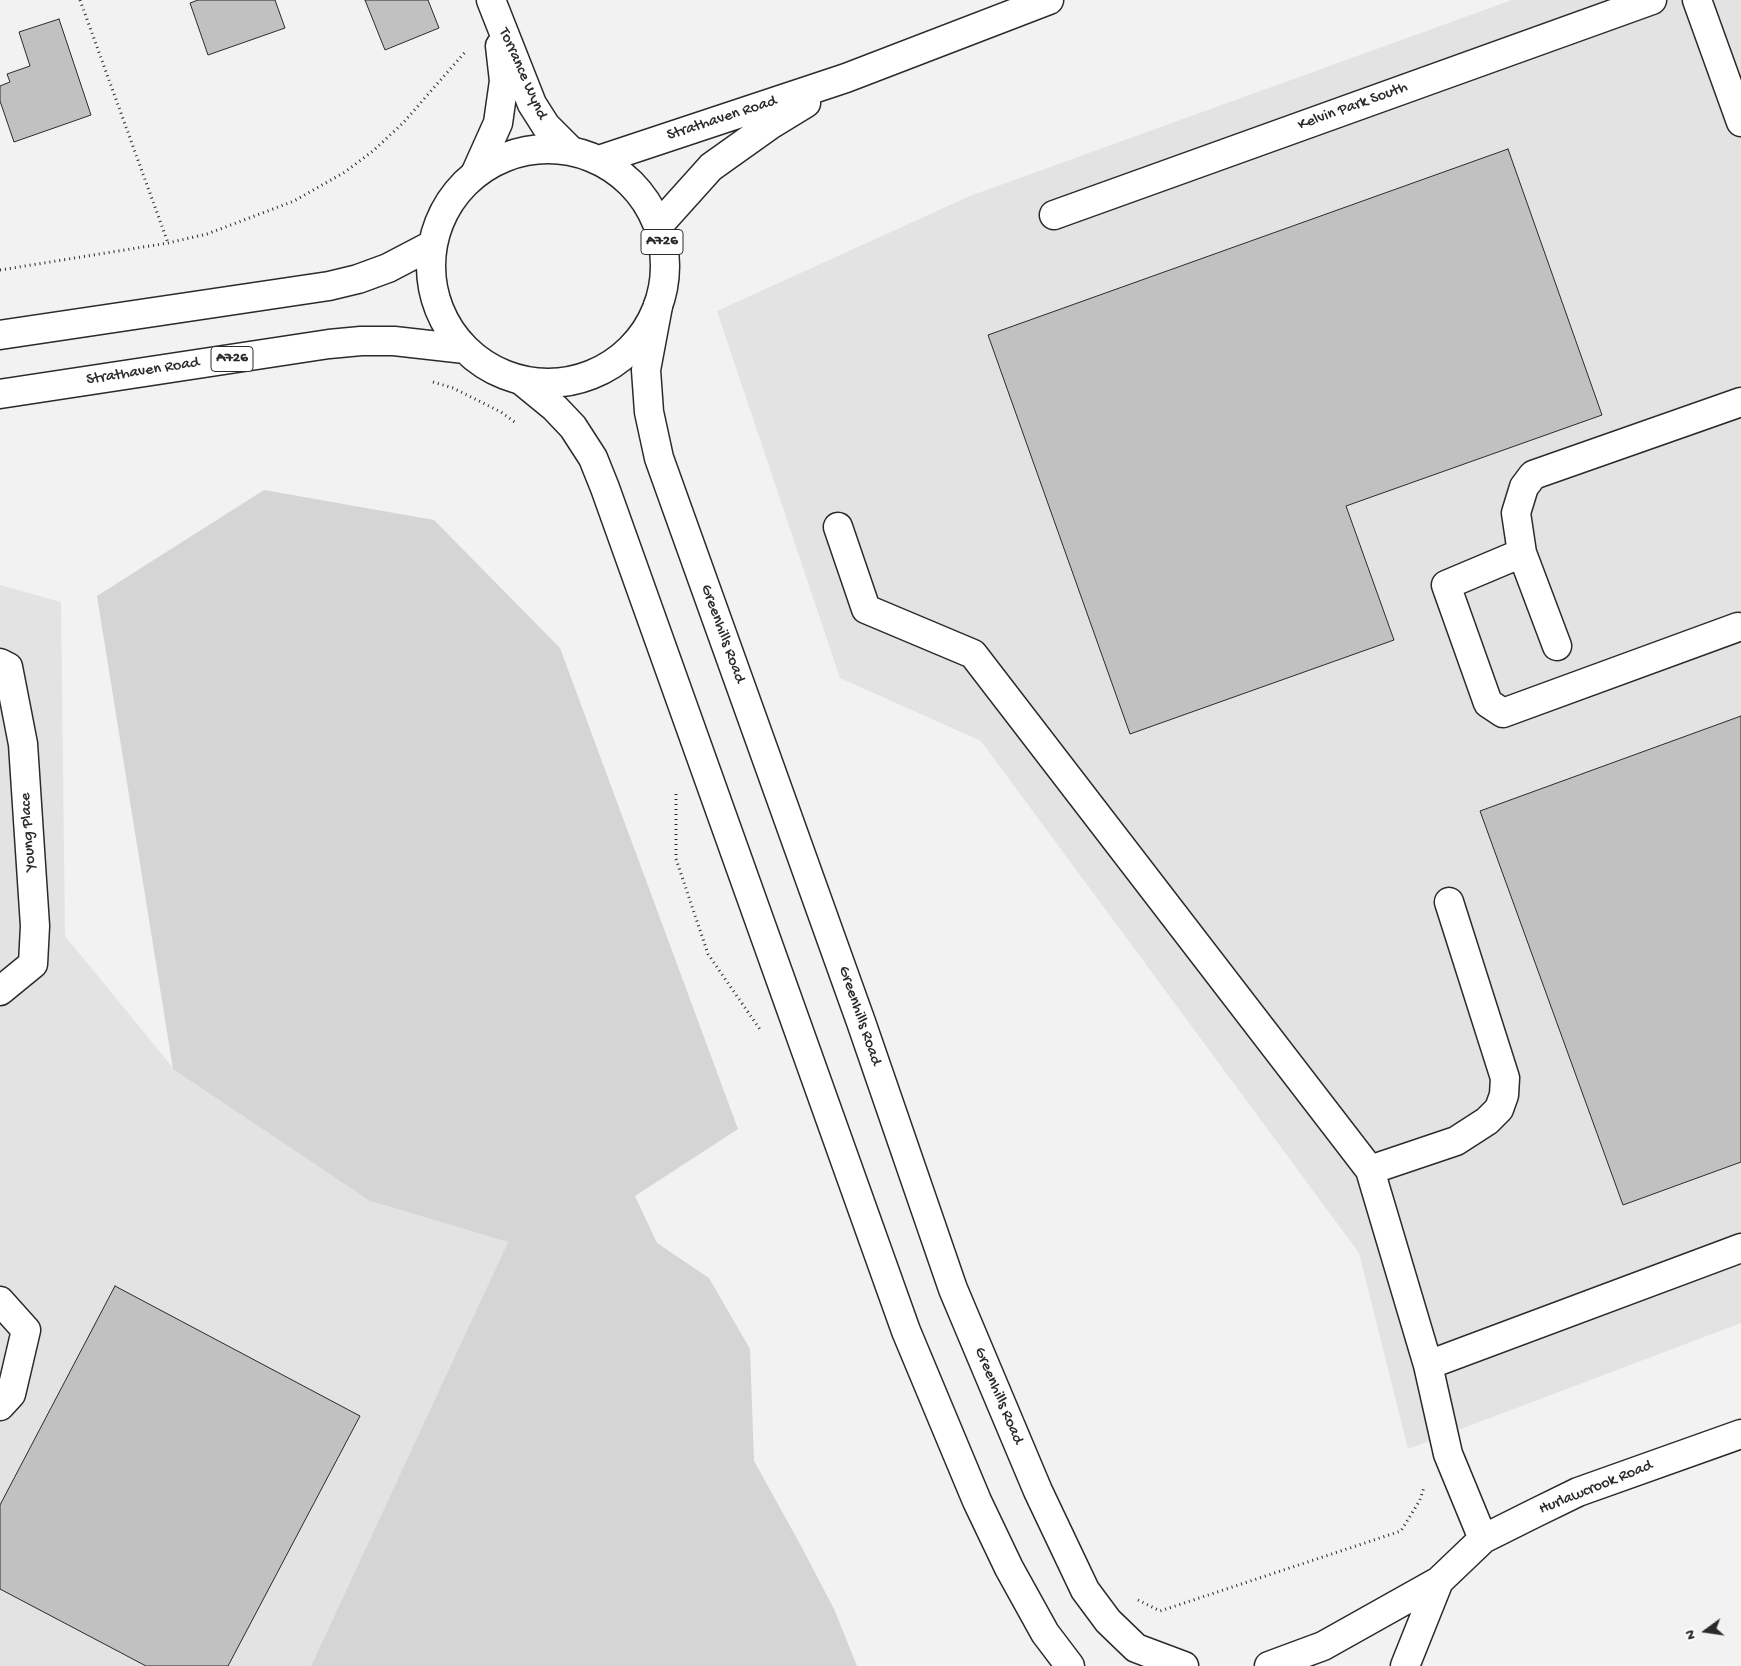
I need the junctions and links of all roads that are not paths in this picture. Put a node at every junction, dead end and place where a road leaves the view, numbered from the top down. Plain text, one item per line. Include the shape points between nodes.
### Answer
1 (1050, 0) edge
2 (1652, 0) edge
3 (1697, 0) edge
4 (494, 9) edge
5 (846, 78) junction
6 (1741, 122) edge
7 (570, 150) junction
8 (598, 160) junction
9 (476, 172) junction
10 (1054, 215) dead end
11 (658, 226) junction
12 (432, 245) junction
13 (658, 306) junction
14 (0, 336) edge
15 (465, 349) junction
16 (522, 381) junction
17 (0, 394) edge
18 (1741, 402) edge
19 (838, 527) dead end
20 (1522, 553) junction
21 (1738, 627) dead end
22 (1557, 646) dead end
23 (0, 663) edge
24 (1449, 902) dead end
25 (0, 991) edge
26 (1370, 1170) junction
27 (1741, 1248) edge
28 (0, 1301) edge
29 (1428, 1365) junction
30 (5, 1400) edge
31 (1741, 1434) edge
32 (1483, 1539) junction
33 (1439, 1581) junction
34 (1070, 1666) edge
35 (1184, 1666) edge
36 (1269, 1666) edge
37 (1405, 1666) edge

1 - 5 street, Strathaven Road / A726
2 - 10 street, Kelvin Park South
3 - 6 street
4 - 7 street, Torrance Wynd via 532,104 546,126
4 - 9 street, Torrance Wynd via 504,81 498,122
5 - 8 street, Strathaven Road / A726
5 - 11 street, Strathaven Road / A726 via 770,125 711,167
7 - 8 street, A726
7 - 9 street, A726 via 537,149 505,156
8 - 11 street, A726 via 635,187
9 - 12 street, A726 via 447,205 437,224
11 - 13 street, A726 via 665,252 664,280
12 - 14 street via 388,268 329,286
12 - 15 street, A726 via 430,268 439,312
13 - 16 street, A726 via 638,343 604,369 564,383
13 - 35 street, Greenhills Road via 646,370 649,412 659,458 953,1289 1038,1491 1085,1590 1108,1621 1136,1648
15 - 16 street, A726 via 491,369
15 - 17 street, Strathaven Road / A726 via 394,341 329,344
16 - 34 street via 573,427 605,488 906,1331 977,1502 1009,1568 1045,1633
18 - 20 street via 1534,475 1524,487 1516,513
19 - 26 street via 866,609 973,654
20 - 21 street via 1446,585 1488,703 1502,713
20 - 22 street
23 - 25 street, Young Place via 8,667 23,744 35,926 33,964
24 - 26 street via 1505,1078 1504,1095 1499,1109 1456,1141
26 - 29 street
27 - 29 street
28 - 30 street via 26,1330
29 - 32 street via 1448,1454
31 - 32 street, Hurlawcrook Road via 1578,1492
32 - 33 street, Hurlawcrook Road
33 - 36 street, Hurlawcrook Road via 1323,1646
33 - 37 street, Hurlawcrook Road

